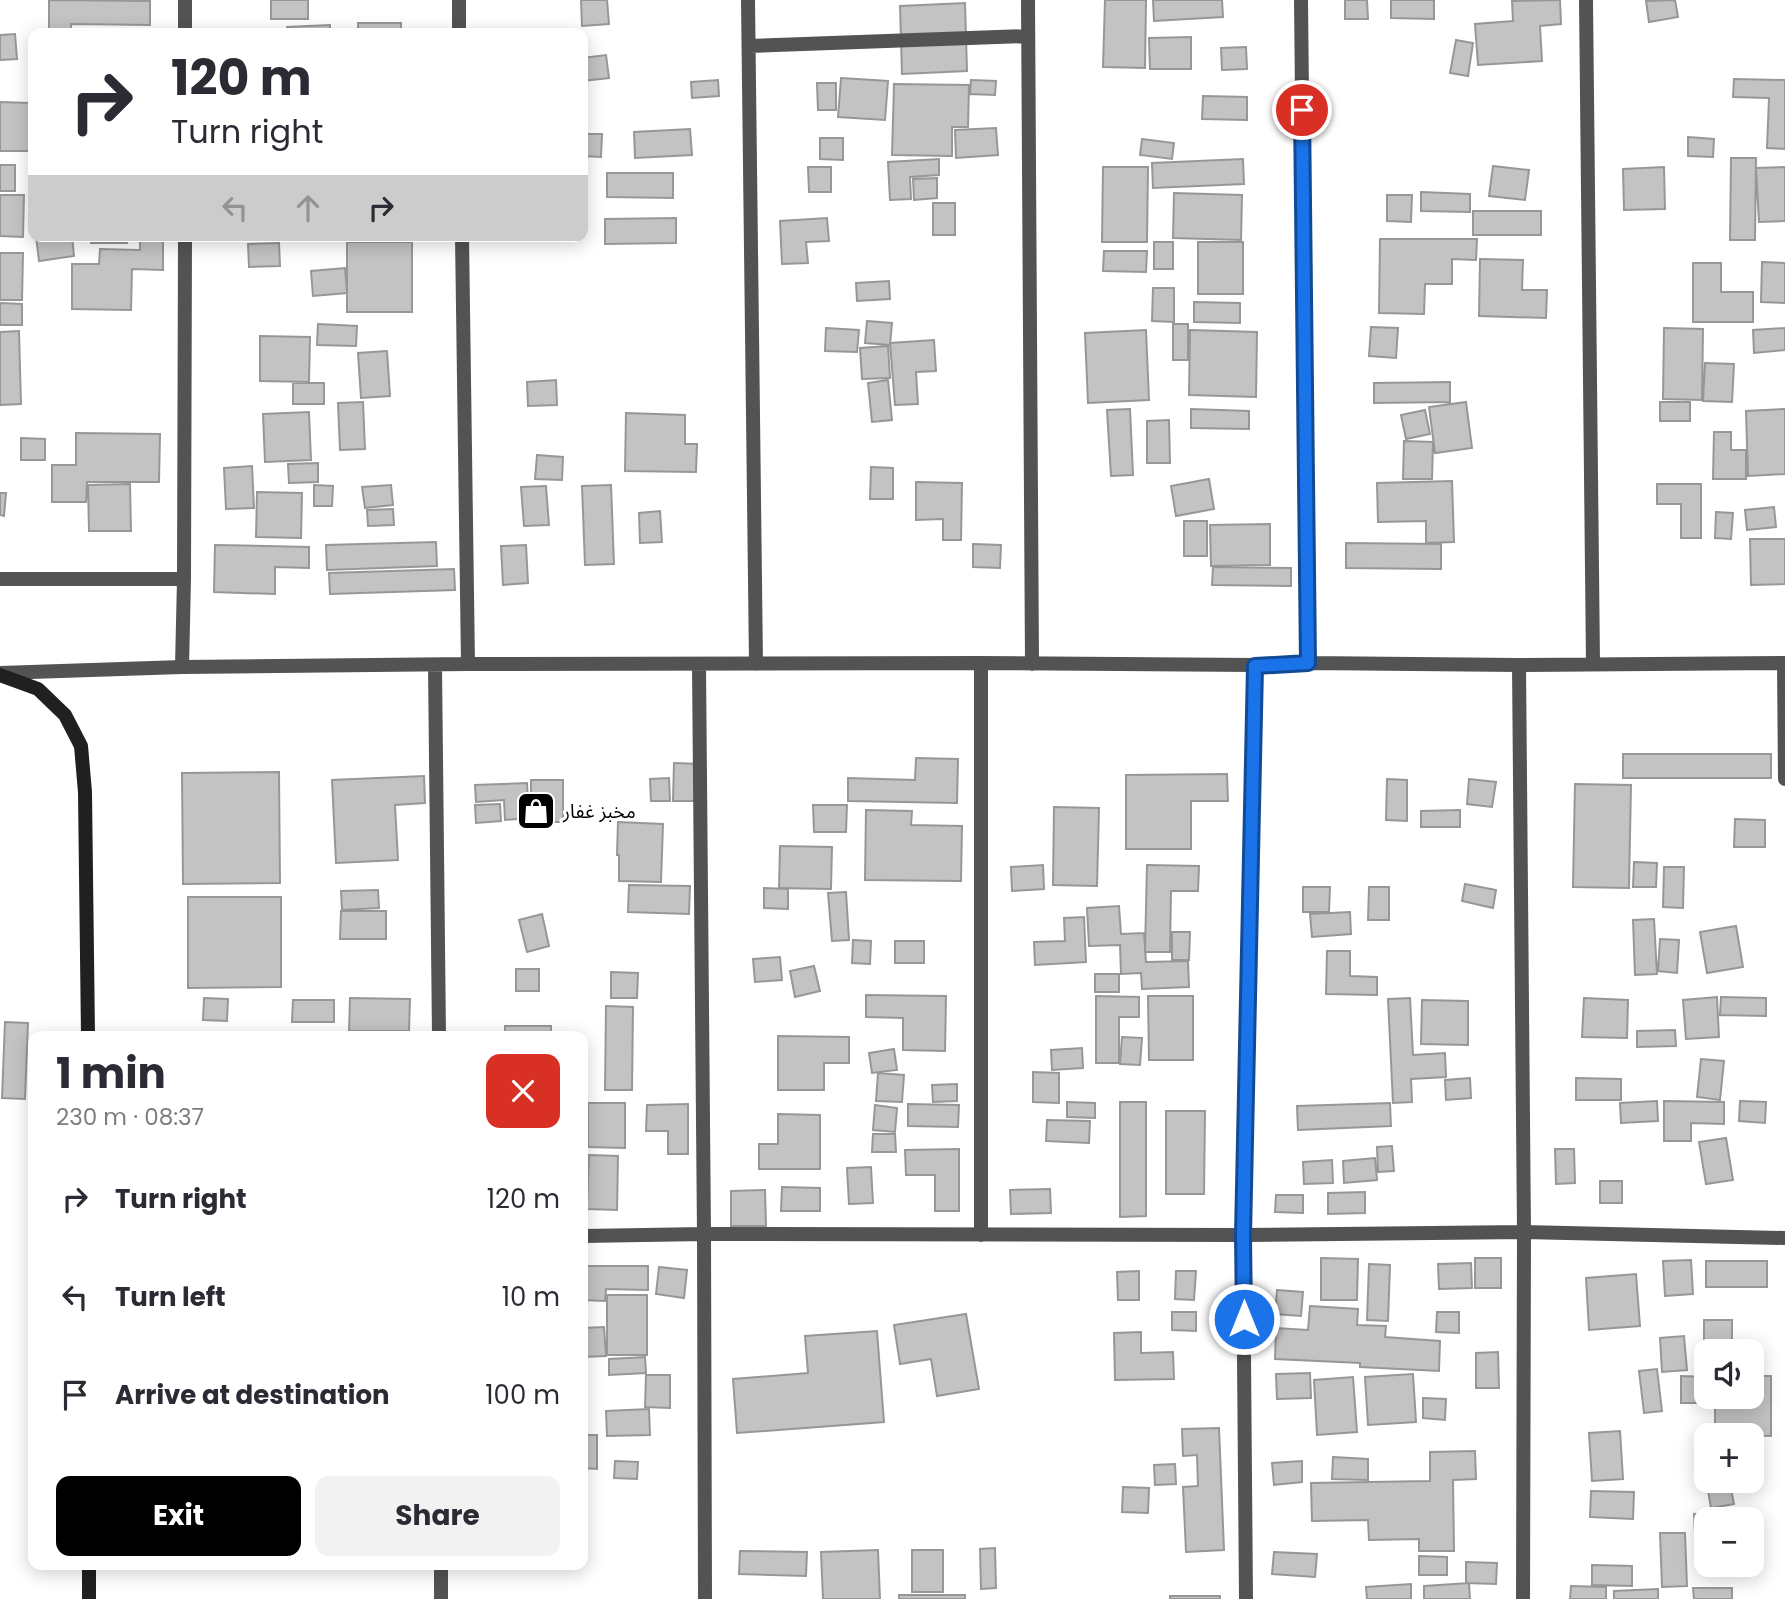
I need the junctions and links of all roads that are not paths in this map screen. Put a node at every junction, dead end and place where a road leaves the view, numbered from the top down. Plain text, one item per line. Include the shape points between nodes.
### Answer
1 (185, 0) edge
2 (459, 0) edge
3 (748, 0) edge
4 (1028, 0) edge
5 (1301, 0) edge
6 (1586, 0) edge
7 (185, 28) edge
8 (459, 28) edge
9 (1028, 36) junction
10 (749, 46) junction
11 (185, 242) edge
12 (462, 242) edge
13 (0, 579) edge
14 (184, 579) junction
15 (981, 663) junction
16 (1308, 663) junction
17 (1785, 663) edge
18 (468, 664) junction
19 (756, 664) junction
20 (1032, 664) junction
21 (1593, 664) junction
22 (435, 665) junction
23 (699, 665) junction
24 (1519, 665) junction
25 (1255, 666) junction
26 (182, 667) junction
27 (0, 674) edge
28 (1785, 779) edge
29 (88, 1031) edge
30 (439, 1031) edge
31 (1524, 1231) junction
32 (704, 1234) junction
33 (981, 1235) junction
34 (1243, 1235) junction
35 (588, 1236) edge
36 (1785, 1238) edge
37 (89, 1570) edge
38 (441, 1570) edge
39 (89, 1599) edge
40 (441, 1599) edge
41 (705, 1599) edge
42 (1246, 1599) edge
43 (1523, 1599) edge

1 - 7 street
2 - 8 street
3 - 10 street
4 - 9 street
5 - 16 street
6 - 21 street
9 - 10 street
9 - 20 street
10 - 19 street
11 - 14 street
12 - 18 street
13 - 14 street
14 - 26 street
15 - 19 street
15 - 20 street
15 - 33 street
16 - 24 street
16 - 25 street
17 - 21 street
17 - 28 street
18 - 22 street
18 - 23 street
19 - 23 street
20 - 25 street
21 - 24 street
22 - 26 street
22 - 30 street
23 - 32 street
24 - 31 street
25 - 34 street
26 - 27 street
27 - 29 main road via 38,689 65,715 81,746
31 - 34 street
31 - 36 street
31 - 43 street
32 - 33 street
32 - 35 street
32 - 41 street
33 - 34 street
34 - 42 street
37 - 39 main road
38 - 40 street

